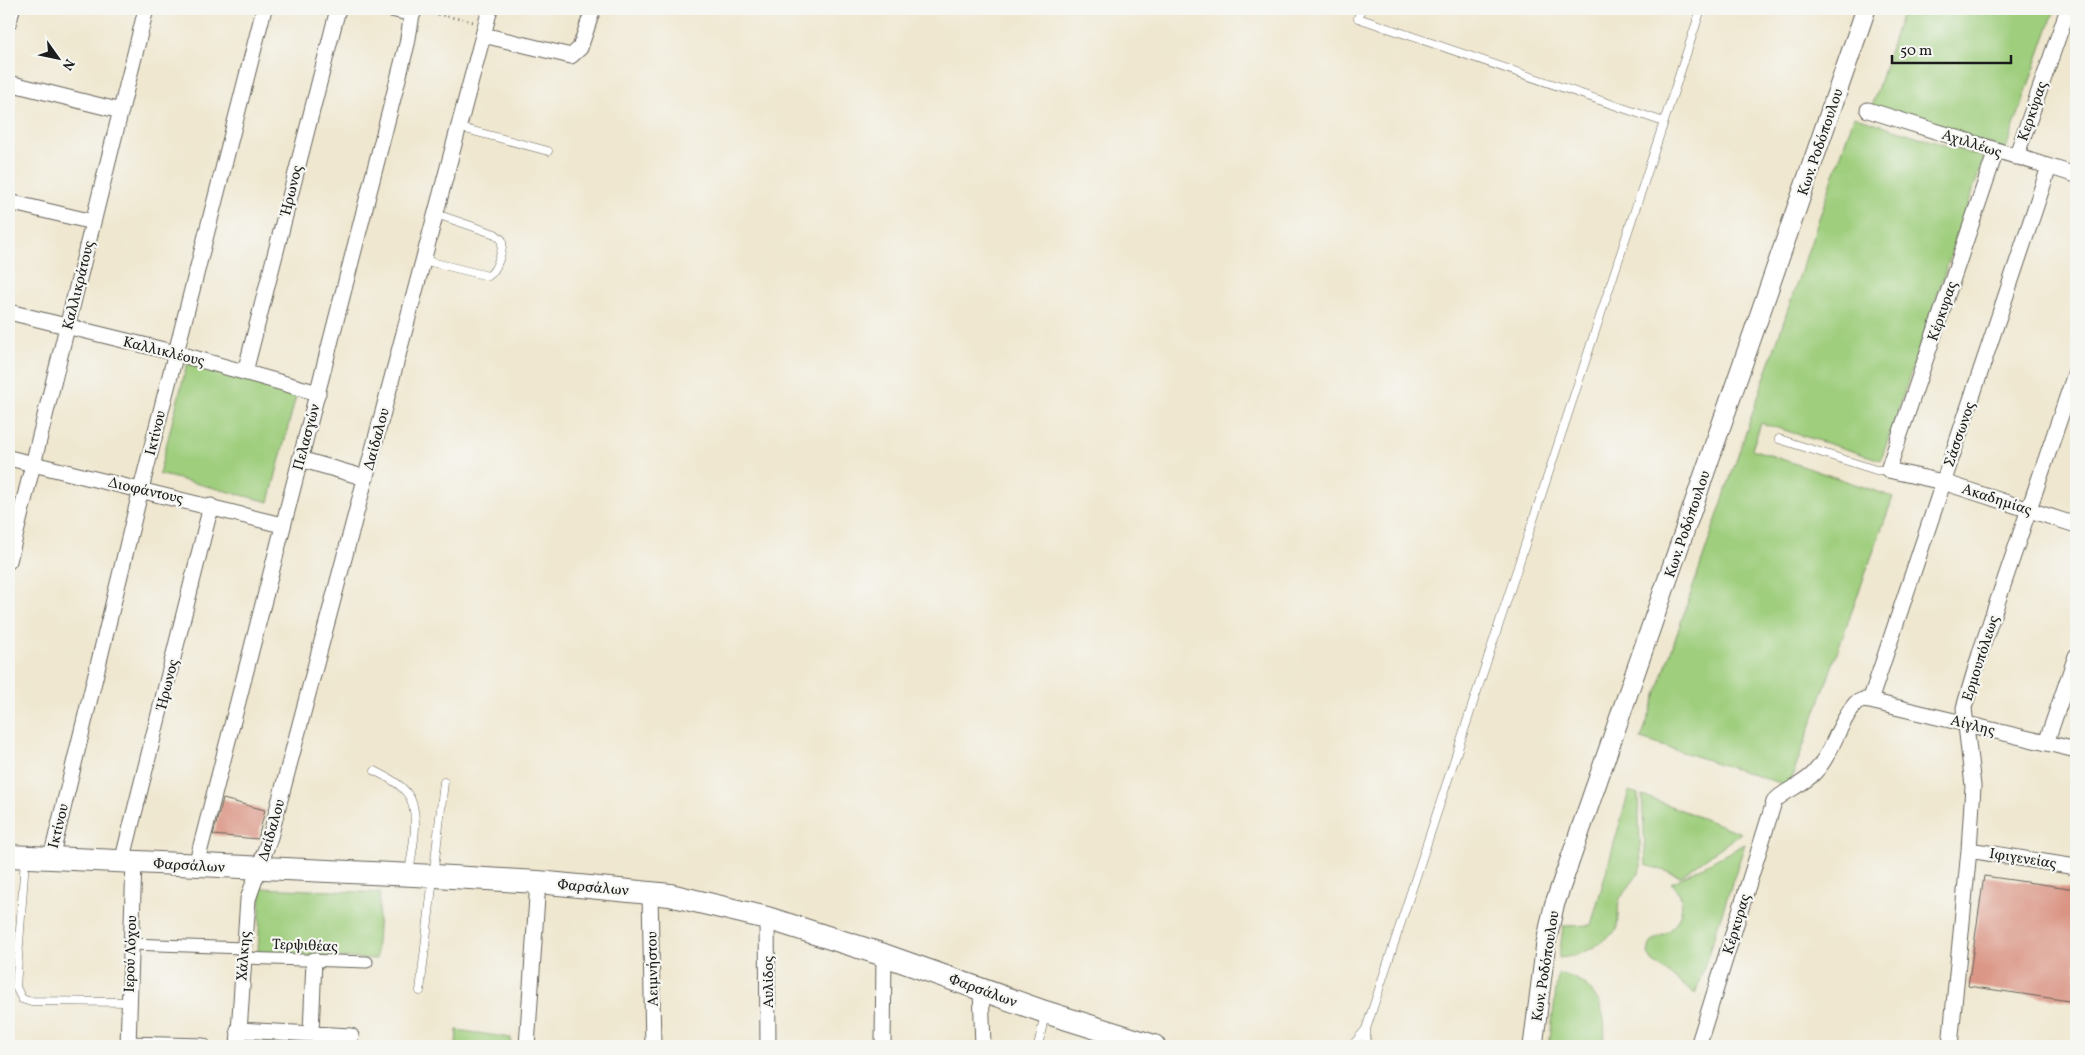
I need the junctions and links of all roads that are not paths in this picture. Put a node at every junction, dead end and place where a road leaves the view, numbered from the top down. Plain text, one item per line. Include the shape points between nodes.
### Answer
1 (12, 9) edge
2 (146, 9) edge
3 (264, 9) edge
4 (338, 9) edge
5 (390, 9) edge
6 (490, 9) edge
7 (593, 9) edge
8 (1361, 9) edge
9 (1701, 9) edge
10 (1866, 9) edge
11 (2068, 9) edge
12 (416, 11) edge
13 (9, 22) edge
14 (484, 30) junction
15 (9, 83) edge
16 (1868, 110) dead end
17 (121, 111) junction
18 (1664, 122) junction
19 (458, 127) junction
20 (548, 150) dead end
21 (1996, 151) junction
22 (2016, 157) junction
23 (2048, 167) junction
24 (2076, 175) edge
25 (9, 202) edge
26 (436, 214) junction
27 (93, 222) junction
28 (423, 260) junction
29 (9, 312) edge
30 (67, 327) junction
31 (176, 353) junction
32 (2076, 370) edge
33 (245, 372) junction
34 (318, 393) junction
35 (1779, 439) dead end
36 (9, 458) edge
37 (300, 459) junction
38 (33, 464) junction
39 (1888, 470) junction
40 (366, 478) junction
41 (1942, 482) junction
42 (141, 489) junction
43 (212, 506) junction
44 (2030, 510) junction
45 (282, 525) junction
46 (2076, 525) edge
47 (9, 561) edge
48 (2076, 656) edge
49 (1870, 701) junction
50 (1964, 723) junction
51 (2046, 743) junction
52 (2076, 750) edge
53 (375, 771) dead end
54 (444, 782) dead end
55 (1970, 850) junction
56 (17, 856) edge
57 (51, 858) junction
58 (128, 862) junction
59 (196, 866) junction
60 (2076, 866) edge
61 (260, 868) junction
62 (409, 875) junction
63 (435, 876) junction
64 (538, 882) junction
65 (650, 892) junction
66 (767, 918) junction
67 (130, 944) junction
68 (243, 953) junction
69 (884, 956) junction
70 (314, 960) junction
71 (367, 962) dead end
72 (981, 989) junction
73 (420, 991) dead end
74 (129, 1002) junction
75 (1045, 1012) junction
76 (1366, 1029) junction
77 (238, 1030) junction
78 (311, 1034) junction
79 (351, 1036) dead end
80 (1128, 1042) edge
81 (128, 1045) edge
82 (203, 1046) edge
83 (238, 1046) edge
84 (527, 1046) edge
85 (653, 1046) edge
86 (768, 1046) edge
87 (883, 1046) edge
88 (983, 1046) edge
89 (1038, 1046) edge
90 (1154, 1046) edge
91 (1352, 1046) edge
92 (1367, 1046) edge
93 (1533, 1046) edge
94 (1698, 1046) edge
95 (1950, 1046) edge

1 - 13 street
2 - 17 street, Καλλικράτους
3 - 31 street, Ικτίνου
4 - 33 street, Ήρωνος
5 - 12 street
6 - 14 street, Δαίδαλου
7 - 14 street via 580,48 571,56
8 - 18 lane via 1358,18
9 - 18 lane
10 - 93 street, Κων. Ροδόπουλου via 1554,906
11 - 22 street, Κερκύρας
12 - 34 street, Πελασγών
14 - 19 street, Δαίδαλου
15 - 17 street
16 - 21 street, Αχιλλέως
17 - 27 street, Καλλικράτους
18 - 76 lane
19 - 20 lane
19 - 26 street, Δαίδαλου
21 - 22 street, Αχιλλέως
21 - 39 street, Κέρκυρας
22 - 23 street, Αχιλλέως
23 - 24 street, Αχιλλέως
23 - 41 street, Σάσσωνος
25 - 27 street
26 - 28 street, Δαίδαλου
26 - 28 lane via 495,234 503,245 495,270 488,276
27 - 30 street, Καλλικράτους
28 - 40 street, Δαίδαλου
29 - 30 street, Καλλικλέους
30 - 31 street, Καλλικλέους
30 - 38 street, Καλλικράτους
31 - 33 street, Καλλικλέους
31 - 42 street, Ικτίνου
32 - 44 street, Ερμουπόλεως
33 - 34 street, Καλλικλέους
34 - 37 street, Πελασγών
35 - 39 lane via 1876,470
36 - 38 street, Διοφάντους
37 - 40 street
37 - 45 street, Πελασγών
38 - 42 street, Διοφάντους
38 - 47 street, Καλλικράτους
39 - 41 street, Ακαδημίας
40 - 61 street, Δαίδαλου
41 - 44 street, Ακαδημίας
41 - 49 street, Σάσσωνος
42 - 43 street, Διοφάντους
42 - 57 street, Ικτίνου
43 - 45 street, Διοφάντους
43 - 58 street, Ήρωνος
44 - 46 street, Ακαδημίας
44 - 50 street, Ερμουπόλεως via 1981,650 1964,708
45 - 59 street, Πελασγών
48 - 51 street
49 - 50 street, Αίγλης
49 - 94 street, Κέρκυρας via 1863,700 1852,708 1814,774 1774,802
50 - 51 street, Αίγλης
50 - 55 street, Ερμουπόλεως via 1973,786
51 - 52 street, Αίγλης
53 - 62 lane via 397,783 414,806
54 - 63 lane
55 - 60 street, Ιφιγενείας
55 - 95 street, Ερμουπόλεως
56 - 57 main road, Φαρσάλων
56 - 74 lane via 18,994 28,1001
57 - 58 main road, Φαρσάλων
58 - 59 main road, Φαρσάλων
58 - 67 street, Ιερού Λόχου
59 - 61 main road, Φαρσάλων
61 - 62 main road, Φαρσάλων
61 - 68 street, Χάλκης via 248,899
62 - 63 main road, Φαρσάλων
63 - 64 main road, Φαρσάλων
63 - 73 lane
64 - 65 main road, Φαρσάλων
64 - 84 street
65 - 66 main road, Φαρσάλων
65 - 85 street, Αειμνήστου
66 - 69 main road, Φαρσάλων
66 - 86 street, Αυλίδος
67 - 68 street, Τερψιθέας
67 - 74 street, Ιερού Λόχου
68 - 70 street, Τερψιθέας
68 - 77 street, Χάλκης
69 - 72 main road, Φαρσάλων
69 - 87 street
70 - 71 street, Τερψιθέας
70 - 78 street
72 - 75 main road, Φαρσάλων
72 - 88 street
74 - 81 street, Ιερού Λόχου
75 - 80 main road, Φαρσάλων
75 - 89 lane
76 - 91 lane
76 - 92 lane
77 - 78 street
77 - 83 street, Χάλκης
78 - 79 street
80 - 90 main road, Φαρσάλων
81 - 82 street

